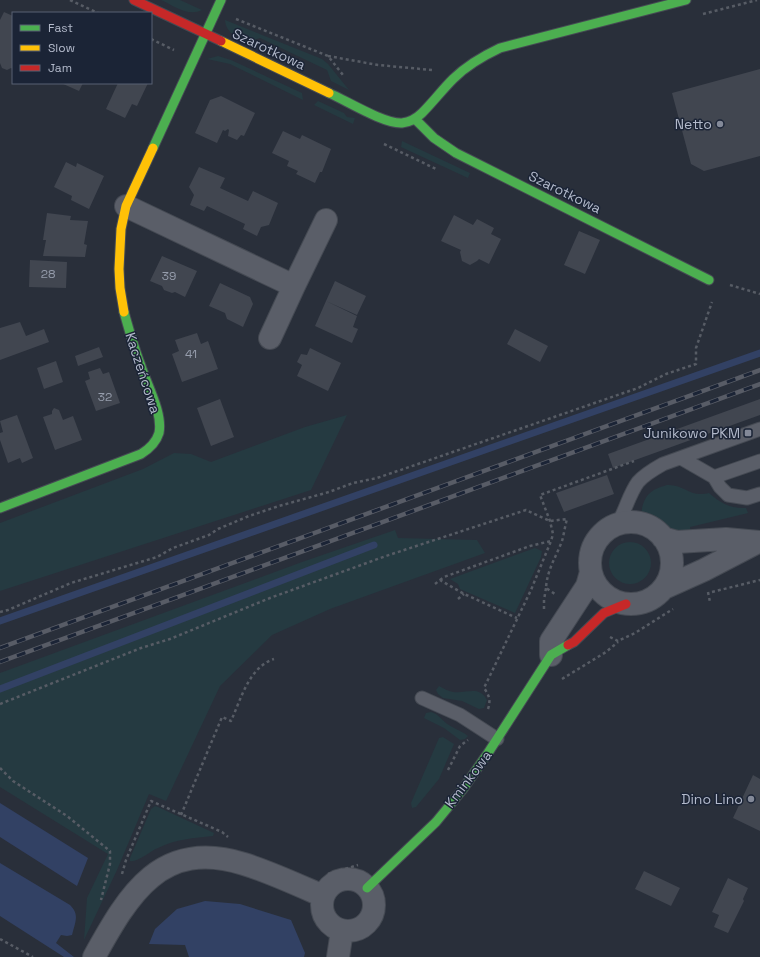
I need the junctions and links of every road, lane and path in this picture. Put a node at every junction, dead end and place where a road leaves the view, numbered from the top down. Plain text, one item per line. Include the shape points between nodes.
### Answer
1 (70, 0) edge
2 (134, 0) edge
3 (221, 0) edge
4 (686, 0) edge
5 (757, 0) edge
6 (216, 11) junction
7 (96, 12) edge
8 (699, 15) dead end
9 (205, 34) junction
10 (328, 56) junction
11 (427, 75) dead end
12 (347, 79) dead end
13 (416, 120) junction
14 (126, 206) junction
15 (326, 220) dead end
16 (709, 280) joint
17 (719, 282) junction
18 (294, 286) junction
19 (760, 294) edge
20 (270, 338) dead end
21 (760, 429) edge
22 (681, 458) junction
23 (760, 461) edge
24 (714, 477) junction
25 (760, 494) edge
26 (0, 508) edge
27 (567, 519) dead end
28 (617, 525) junction
29 (662, 538) junction
30 (551, 541) dead end
31 (759, 542) edge
32 (591, 572) junction
33 (440, 580) junction
34 (760, 580) edge
35 (435, 584) dead end
36 (664, 588) junction
37 (464, 594) junction
38 (701, 596) dead end
39 (458, 599) dead end
40 (626, 604) junction
41 (674, 609) dead end
42 (0, 612) edge
43 (517, 618) dead end
44 (611, 637) dead end
45 (618, 641) junction
46 (551, 655) junction
47 (274, 659) dead end
48 (557, 683) dead end
49 (422, 698) dead end
50 (0, 704) edge
51 (497, 739) junction
52 (0, 768) edge
53 (182, 815) junction
54 (231, 840) dead end
55 (121, 880) dead end
56 (367, 888) junction
57 (324, 896) junction
58 (99, 906) dead end
59 (342, 931) junction
60 (0, 939) edge
61 (33, 957) edge
62 (94, 957) edge
63 (338, 957) edge

1 - 7 path
2 - 9 street, Szarotkowa
3 - 6 street, Kaczeńcowa
4 - 13 street via 500,48 468,66
5 - 8 path
6 - 9 street, Kaczeńcowa
6 - 10 path
9 - 13 street, Szarotkowa via 388,121 406,123
9 - 14 street, Kaczeńcowa
10 - 11 path via 378,65 432,70
10 - 12 path
13 - 16 street, Szarotkowa via 425,132 456,153
14 - 18 street
14 - 26 street, Kaczeńcowa via 118,247 120,298 129,332 158,414 159,432 153,446 141,454
15 - 18 street
16 - 17 path
17 - 19 path
17 - 42 path via 696,348 696,364 666,374 638,388 377,478 353,483 249,516 173,548 157,558 71,583
18 - 20 street
21 - 22 lane
22 - 24 lane
22 - 28 lane via 664,464 644,476 633,490
23 - 24 lane
24 - 25 lane via 728,495 746,498
27 - 50 path via 550,520 526,510 386,556 277,596
28 - 29 street via 637,523 647,526
28 - 32 street via 605,532 596,543 591,557
29 - 31 street via 677,542 726,539
29 - 36 street via 670,551 672,567
30 - 33 path via 444,576
31 - 36 street
32 - 40 street via 600,591 615,601
32 - 46 street via 585,590 551,641
33 - 35 path
33 - 37 path
34 - 38 path
36 - 40 street via 647,601
37 - 39 path
37 - 43 path
40 - 46 street via 604,613 574,642
41 - 45 path
44 - 45 path
45 - 48 path via 606,652
46 - 51 street, Kminkowa
47 - 53 path via 267,661 250,679 232,721 222,717
49 - 51 lane via 460,715
51 - 56 street, Kminkowa via 463,789 436,822
52 - 58 path via 13,781 67,816 110,851 110,864
53 - 54 path via 222,832
53 - 55 path via 151,801 126,860
56 - 57 street via 352,880 343,880 335,882
56 - 59 street via 374,908 368,921 356,930
57 - 59 street via 321,904 327,922
57 - 62 street via 244,864 220,858 186,859 170,864 153,874 139,887 115,918
59 - 63 street
60 - 61 path

